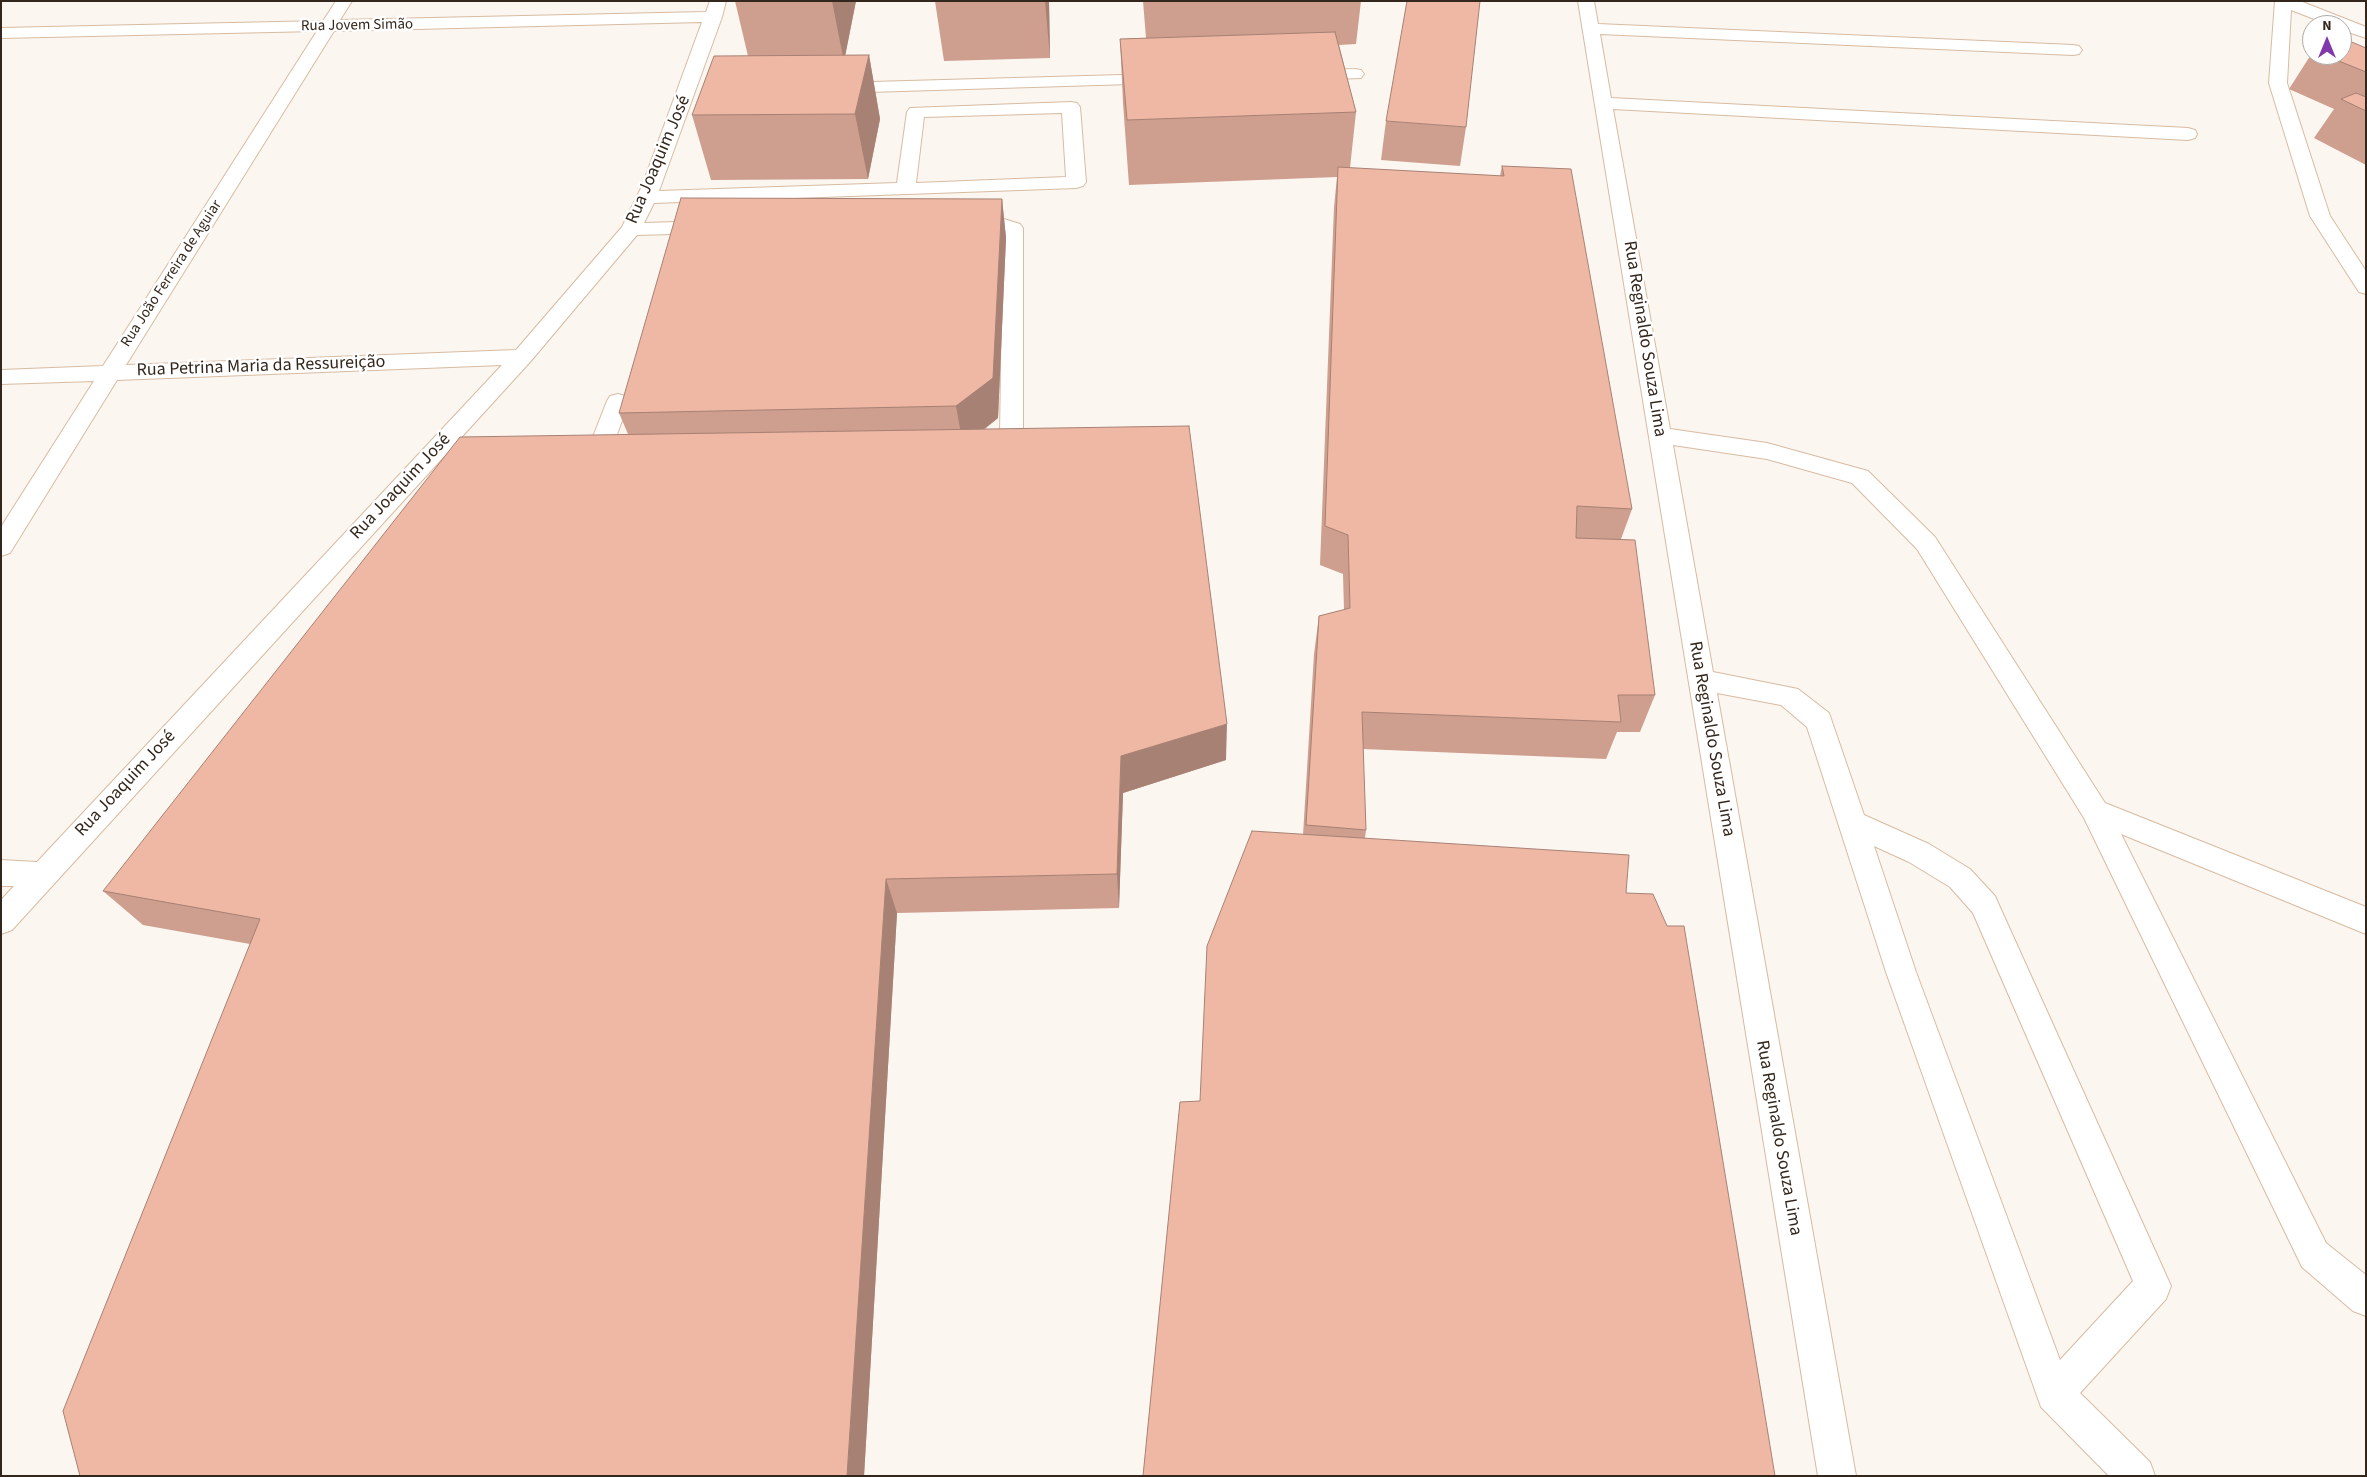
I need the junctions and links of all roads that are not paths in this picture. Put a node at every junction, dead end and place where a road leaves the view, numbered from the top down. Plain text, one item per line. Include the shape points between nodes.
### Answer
1 (344, 1) edge
2 (1586, 1) edge
3 (2283, 1) edge
4 (716, 9) edge
5 (330, 26) junction
6 (1592, 29) junction
7 (1, 33) edge
8 (2366, 33) edge
9 (2073, 50) dead end
10 (1355, 74) dead end
11 (1295, 76) edge
12 (1175, 79) edge
13 (816, 89) edge
14 (1604, 103) junction
15 (2188, 134) dead end
16 (906, 188) junction
17 (647, 198) junction
18 (949, 222) edge
19 (732, 227) edge
20 (631, 229) junction
21 (2366, 288) edge
22 (522, 358) junction
23 (109, 373) junction
24 (1, 377) edge
25 (618, 401) dead end
26 (1660, 435) junction
27 (966, 449) edge
28 (430, 456) junction
29 (597, 457) edge
30 (457, 458) edge
31 (1, 547) edge
32 (1701, 680) junction
33 (2095, 811) junction
34 (1851, 822) junction
35 (1, 873) edge
36 (42, 874) junction
37 (1, 921) edge
38 (2366, 921) edge
39 (2366, 1298) edge
40 (2054, 1394) junction
41 (1837, 1476) edge
42 (2136, 1476) edge

1 - 5 street, Rua João Ferreira de Aguiar
2 - 6 street, Rua Reginaldo Souza Lima
3 - 8 street
3 - 21 street via 2278,83 2320,216
4 - 5 street, Rua Jovem Simão
4 - 17 street, Rua Joaquim José via 696,92
5 - 7 street, Rua Jovem Simão
5 - 23 street, Rua João Ferreira de Aguiar
6 - 9 street
6 - 14 street, Rua Reginaldo Souza Lima
10 - 11 street
12 - 13 street
14 - 15 street
14 - 26 street, Rua Reginaldo Souza Lima
16 - 16 street via 1076,182 1071,107 916,112
16 - 17 street
17 - 20 street, Rua Joaquim José
18 - 27 street via 991,221 1013,228 1011,438 995,448
19 - 20 street
20 - 22 street, Rua Joaquim José
22 - 23 street, Rua Petrina Maria da Ressureição
22 - 28 street, Rua Joaquim José
23 - 24 street, Rua Petrina Maria da Ressureição
23 - 31 street, Rua João Ferreira de Aguiar
25 - 29 street
26 - 32 street, Rua Reginaldo Souza Lima
26 - 33 street via 1767,450 1860,477 1926,543
28 - 30 street
28 - 36 street, Rua Joaquim José
32 - 34 street via 1788,696 1818,722
32 - 41 street, Rua Reginaldo Souza Lima
33 - 38 street
33 - 39 street via 2314,1255
34 - 40 street via 1901,972
34 - 40 street via 1919,853 1960,878 1984,905 2153,1286
35 - 36 street
36 - 37 street, Rua Joaquim José
40 - 42 street

